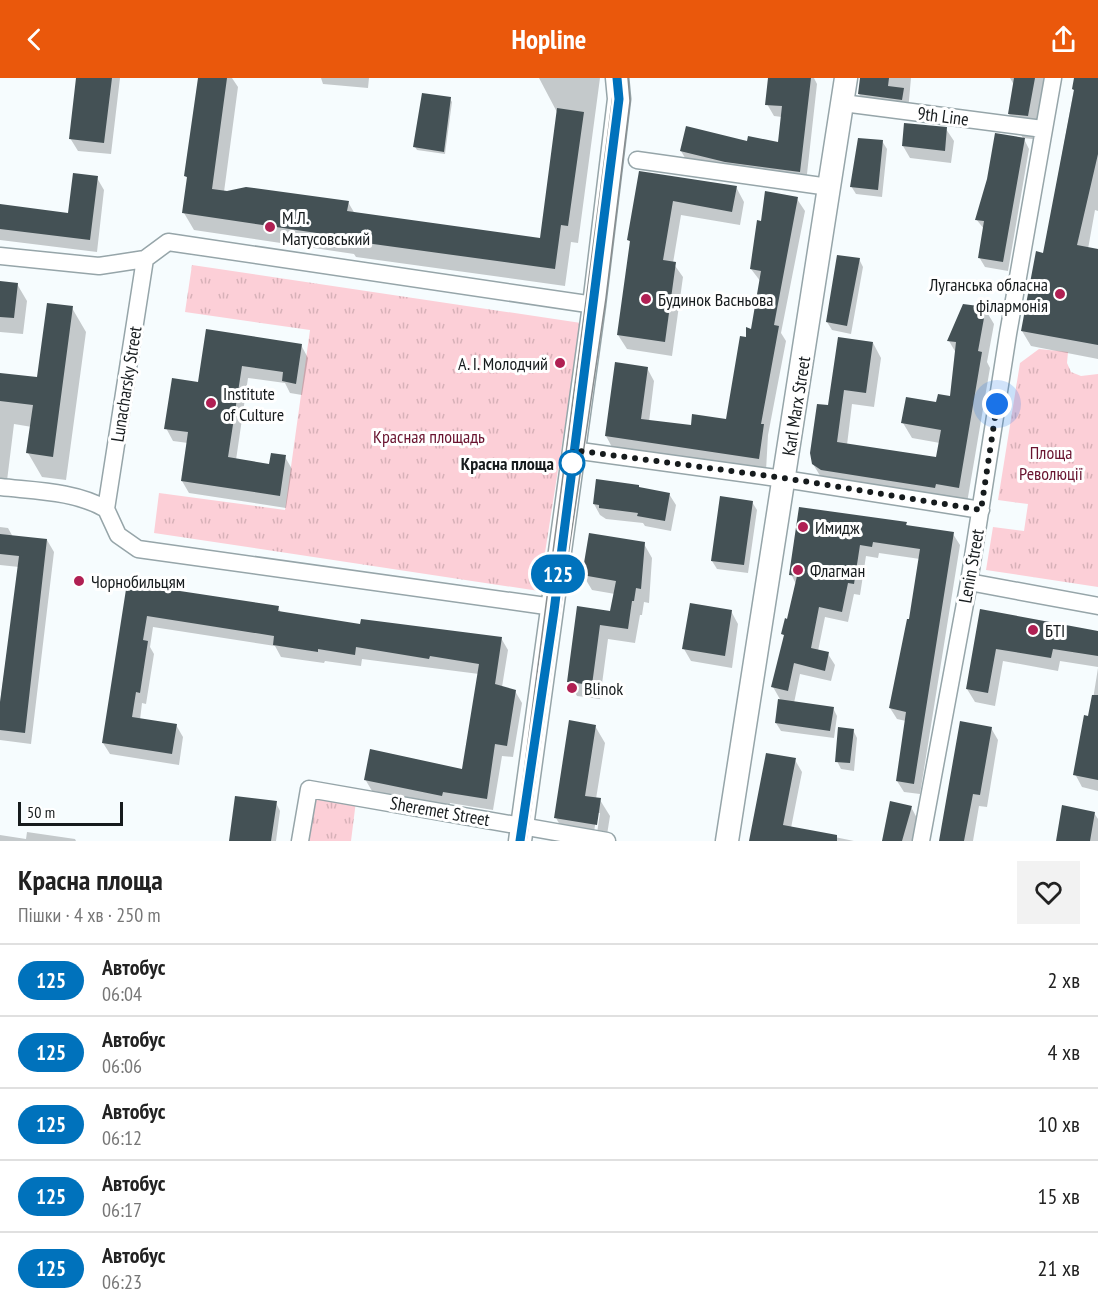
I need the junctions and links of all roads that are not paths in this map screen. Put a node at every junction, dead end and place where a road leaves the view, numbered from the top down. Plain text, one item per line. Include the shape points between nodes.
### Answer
1 (617, 78) edge
2 (846, 78) edge
3 (1053, 78) edge
4 (843, 103) junction
5 (1043, 129) junction
6 (637, 160) dead end
7 (830, 187) junction
8 (0, 256) edge
9 (146, 260) junction
10 (594, 305) junction
11 (573, 450) junction
12 (784, 478) junction
13 (0, 487) edge
14 (106, 508) junction
15 (981, 510) junction
16 (969, 582) junction
17 (1098, 606) edge
18 (554, 611) junction
19 (521, 834) edge
20 (300, 841) edge
21 (607, 841) edge
22 (727, 841) edge
23 (921, 841) edge

1 - 10 main road via 619,99
2 - 4 main road, Karl Marx Street
3 - 5 street, Lenin Street
4 - 5 street, 9th Line
4 - 7 main road, Karl Marx Street
5 - 15 street, Lenin Street
6 - 7 street
7 - 12 main road, Karl Marx Street
8 - 9 street via 99,267
9 - 10 street via 168,242
9 - 14 street, Lunacharsky Street
10 - 11 main road
11 - 12 street
11 - 18 main road
12 - 15 street
12 - 22 main road, Karl Marx Street
13 - 14 street via 80,497
14 - 18 street via 118,535 138,549 546,606
15 - 16 street, Lenin Street
16 - 17 street
16 - 23 street, Lenin Street
18 - 19 main road
19 - 20 street, Sheremet Street via 309,789
19 - 21 street, Sheremet Street

